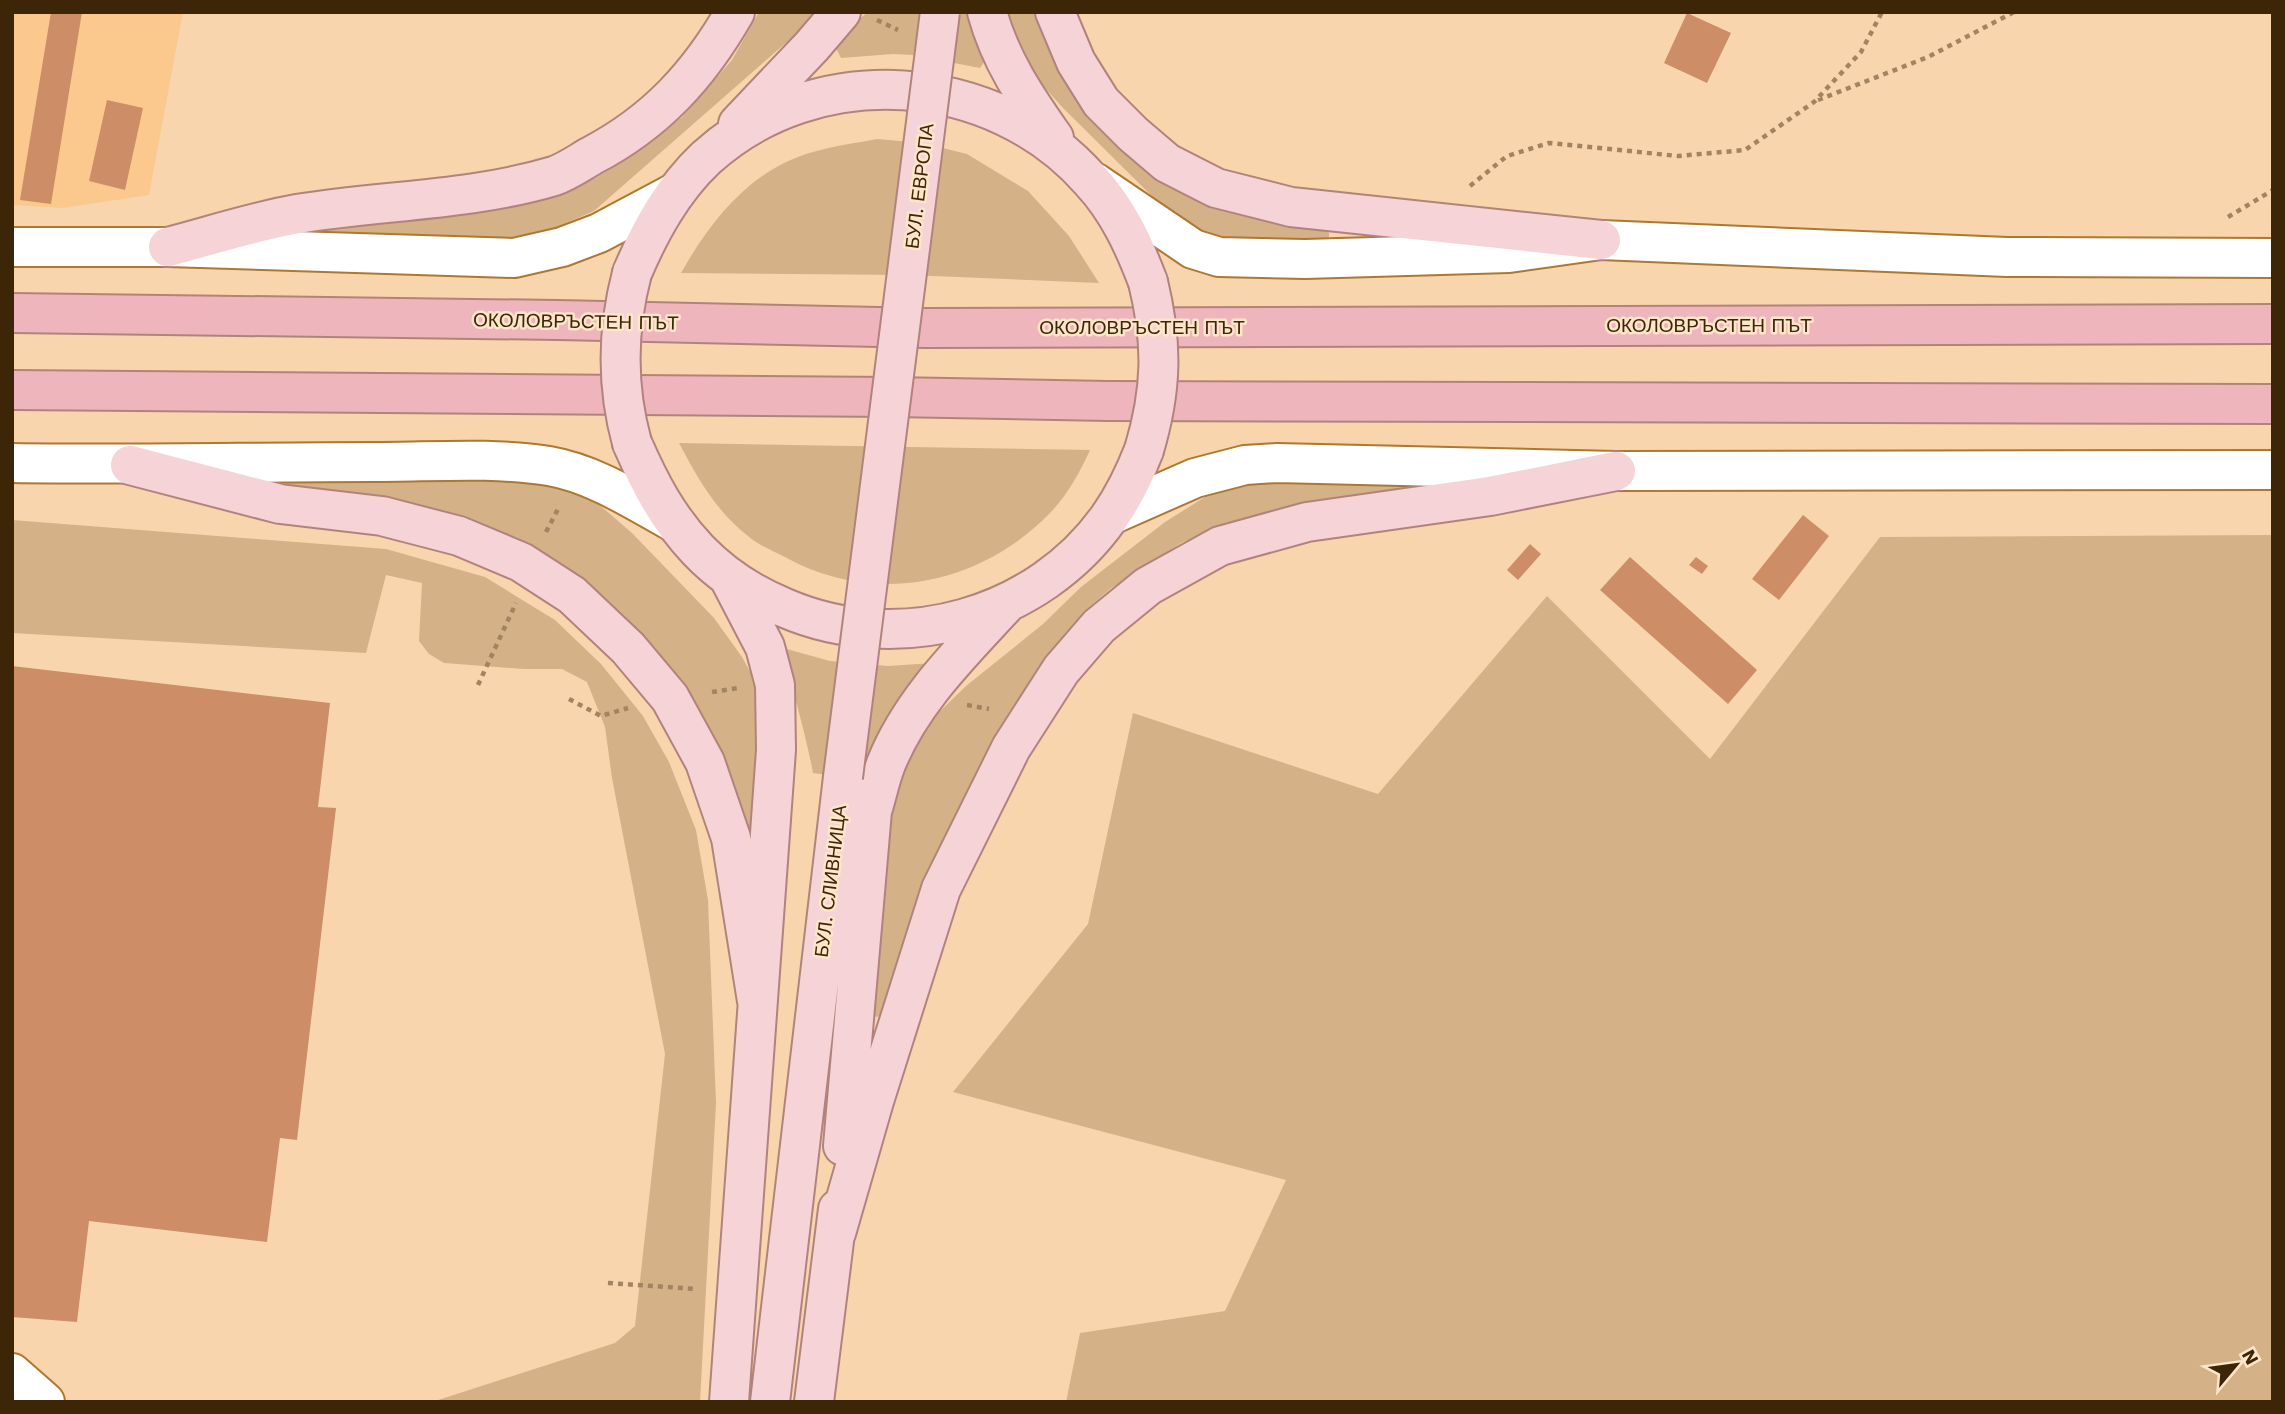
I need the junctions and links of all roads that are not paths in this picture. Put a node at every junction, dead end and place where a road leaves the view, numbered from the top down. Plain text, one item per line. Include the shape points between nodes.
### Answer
1 (735, 12) edge
2 (841, 12) edge
3 (940, 12) edge
4 (987, 12) edge
5 (1055, 12) edge
6 (705, 159) junction
7 (1079, 169) junction
8 (676, 192) junction
9 (1601, 240) junction
10 (12, 247) edge
11 (168, 247) junction
12 (2273, 258) edge
13 (12, 313) edge
14 (2273, 324) edge
15 (897, 360) joint
16 (12, 390) edge
17 (2273, 404) edge
18 (12, 463) edge
19 (130, 465) junction
20 (2273, 470) edge
21 (1616, 471) junction
22 (1111, 515) junction
23 (674, 523) junction
24 (728, 576) junction
25 (1007, 603) junction
26 (757, 1001) junction
27 (836, 1233) junction
28 (12, 1373) edge
29 (45, 1402) edge
30 (729, 1402) edge
31 (770, 1402) edge
32 (814, 1402) edge

1 - 11 main road via 693,77 655,114 614,145 556,175 393,204 296,214
2 - 6 main road
3 - 15 main road, БУЛ. ЕВРОПА, bridge
4 - 7 main road via 1018,87
5 - 9 main road via 1076,62 1101,102 1167,163 1216,188 1292,207
6 - 7 main road via 758,122 797,105 836,94 919,90 998,112 1034,131
6 - 8 main road
7 - 9 street via 1193,249 1219,257 1510,253
7 - 22 main road, bridge via 1114,211 1133,243 1148,282 1158,335 1160,363 1152,421 1135,473
8 - 11 street via 599,233 514,258
8 - 23 main road, bridge via 647,238 632,273 619,357 632,443 652,489
9 - 12 street via 2007,257
10 - 11 street
13 - 14 highway, ОКОЛОВРЪСТЕН ПЪТ via 914,328
15 - 31 main road, БУЛ. СЛИВНИЦА, bridge via 842,777
16 - 17 highway via 1136,401
18 - 19 street
19 - 23 street via 501,462 550,466 596,480
19 - 26 main road via 280,504 382,516 459,536 521,562 572,595 628,648 670,698 705,762 731,838
20 - 21 street
21 - 22 street via 1245,465 1195,478
21 - 27 main road via 1490,496 1307,522 1220,546 1148,586 1099,626 1061,670 1011,748 941,889
22 - 25 main road via 1062,568
23 - 24 main road
24 - 25 main road via 765,600 806,617 849,627 894,630 938,626
24 - 26 main road via 765,647 775,685 776,750
25 - 27 main road, БУЛ. СЛИВНИЦА via 931,687 905,726 886,764 872,811
26 - 30 main road
27 - 32 main road, БУЛ. СЛИВНИЦА
28 - 29 street

